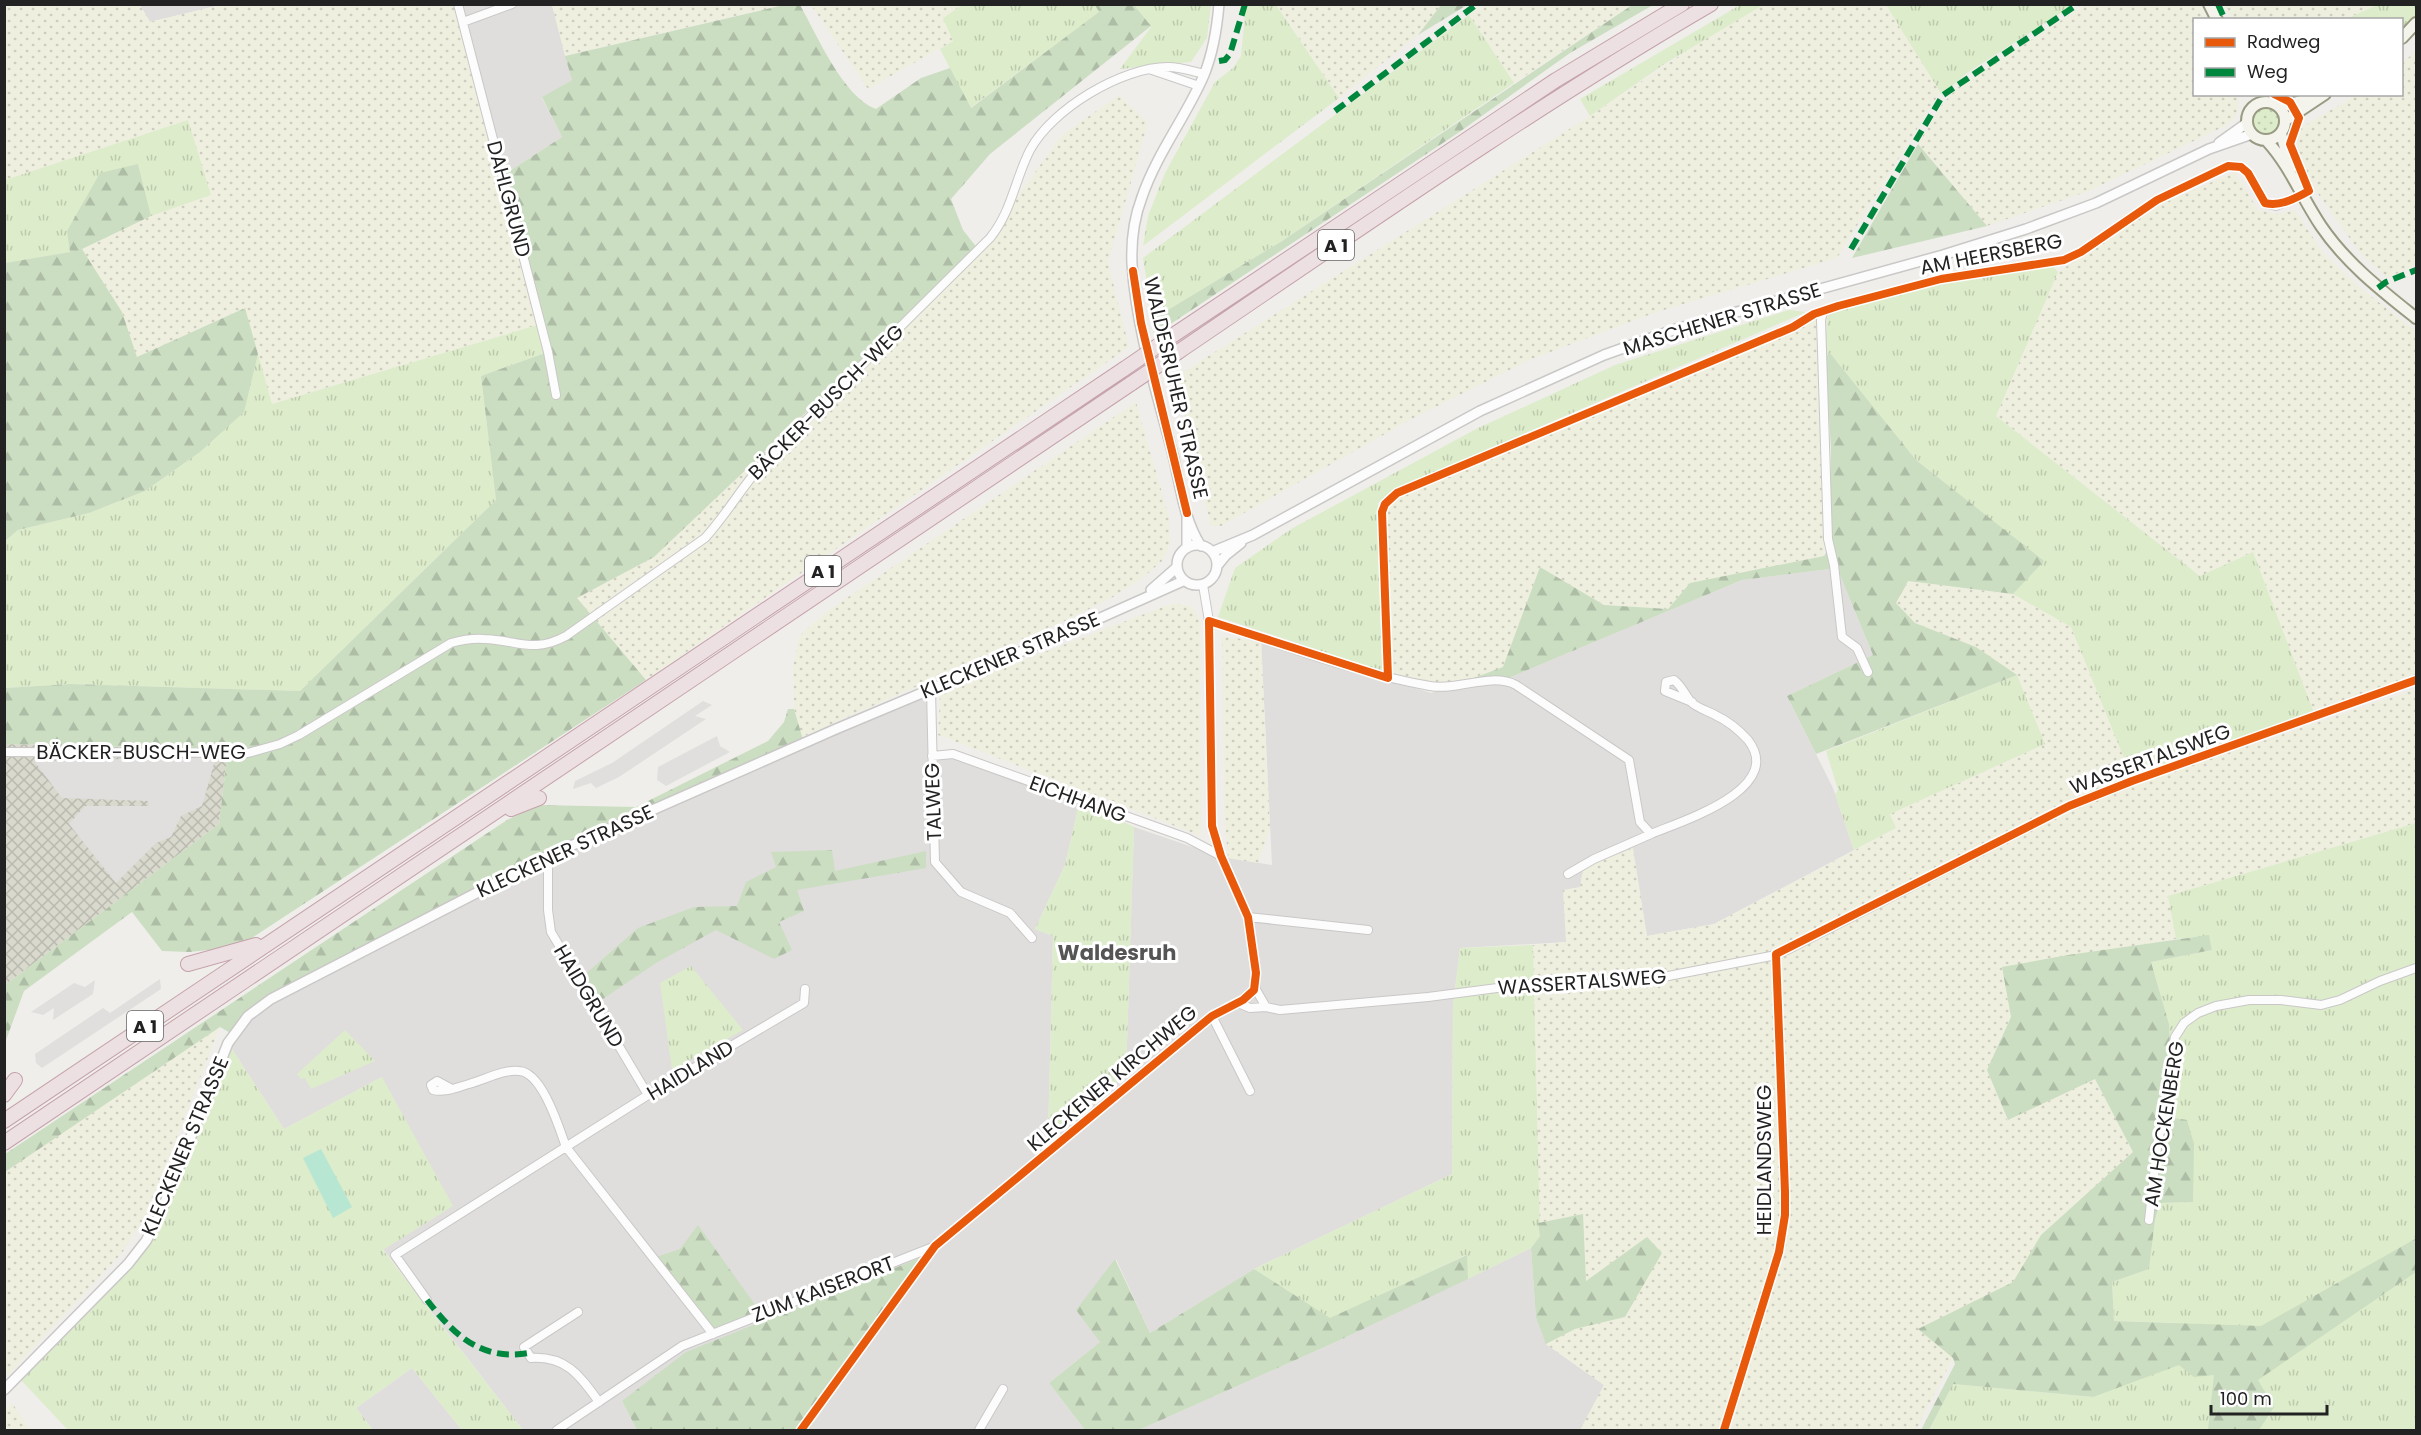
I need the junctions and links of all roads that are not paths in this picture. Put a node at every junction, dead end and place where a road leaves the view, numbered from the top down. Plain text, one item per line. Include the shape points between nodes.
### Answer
1 (458, 4) edge
2 (512, 4) edge
3 (1219, 4) edge
4 (1682, 4) edge
5 (1711, 4) edge
6 (2209, 4) edge
7 (2216, 18) edge
8 (463, 22) junction
9 (2416, 23) edge
10 (2403, 37) edge
11 (1150, 70) junction
12 (1204, 74) junction
13 (1199, 86) junction
14 (2250, 96) edge
15 (2313, 96) edge
16 (2322, 96) edge
17 (2263, 98) edge
18 (2253, 107) junction
19 (2280, 107) junction
20 (2286, 120) junction
21 (2247, 123) junction
22 (2252, 134) junction
23 (2281, 134) junction
24 (2267, 141) junction
25 (2209, 149) junction
26 (2295, 179) junction
27 (2302, 194) junction
28 (2416, 318) edge
29 (556, 395) dead end
30 (1187, 513) junction
31 (1253, 535) junction
32 (1201, 546) junction
33 (1187, 548) junction
34 (1212, 552) junction
35 (1217, 566) junction
36 (1176, 568) junction
37 (1183, 581) junction
38 (1203, 585) junction
39 (812, 599) junction
40 (1134, 602) junction
41 (1209, 621) junction
42 (783, 632) dead end
43 (1868, 672) dead end
44 (2416, 680) edge
45 (931, 689) junction
46 (1692, 702) dead end
47 (4, 752) edge
48 (932, 756) junction
49 (540, 798) dead end
50 (489, 817) junction
51 (1652, 834) junction
52 (548, 855) junction
53 (1221, 856) junction
54 (1568, 874) dead end
55 (1248, 916) junction
56 (1368, 930) dead end
57 (285, 932) junction
58 (1032, 938) dead end
59 (1776, 954) junction
60 (188, 964) dead end
61 (2416, 968) edge
62 (1255, 988) junction
63 (805, 989) dead end
64 (1238, 1003) junction
65 (1266, 1007) junction
66 (1212, 1016) junction
67 (15, 1080) dead end
68 (452, 1089) dead end
69 (1250, 1091) dead end
70 (4, 1095) edge
71 (648, 1095) junction
72 (4, 1121) edge
73 (4, 1143) edge
74 (566, 1147) junction
75 (2149, 1220) dead end
76 (935, 1246) junction
77 (427, 1300) dead end
78 (578, 1312) dead end
79 (713, 1334) junction
80 (1003, 1389) dead end
81 (4, 1390) edge
82 (599, 1402) junction
83 (557, 1431) edge
84 (801, 1431) edge
85 (979, 1431) edge
86 (1724, 1431) edge

1 - 8 street, DAHLGRUND
2 - 8 street
3 - 12 street, WALDESRUHER STRASSE
4 - 57 highway, A 1, bridge via 1556,80
5 - 39 highway, A 1, bridge via 1494,139
6 - 7 main road
8 - 29 street, DAHLGRUND
9 - 10 main road
11 - 12 street, BÄCKER-BUSCH-WEG via 1180,68
11 - 13 street
11 - 47 street, BÄCKER-BUSCH-WEG via 1118,78 1047,127 1032,148 1011,204 990,237 765,461 705,538 566,636 537,646 486,639 451,643 299,735 248,753
12 - 13 street, WALDESRUHER STRASSE
13 - 30 street, WALDESRUHER STRASSE via 1149,177 1136,217 1132,248 1141,323
14 - 18 main road
15 - 19 main road
16 - 20 main road
17 - 18 main road
17 - 19 main road
18 - 21 main road
19 - 20 main road
20 - 23 main road
21 - 22 main road
21 - 25 street, MASCHENER STRASSE
22 - 24 main road
22 - 25 street, MASCHENER STRASSE
23 - 24 main road
23 - 26 main road
24 - 26 main road
25 - 31 street, MASCHENER STRASSE via 2096,203 2026,229 1679,328 1594,360 1480,411
26 - 27 main road
27 - 28 main road via 2345,257
27 - 43 street, AM HEERSBERG via 2276,206 2265,203 2248,173 2241,167 2228,166 2157,200 2064,260 1941,279 1823,312 1828,539 1842,638 1857,648
30 - 32 street, WALDESRUHER STRASSE
30 - 33 street, WALDESRUHER STRASSE
31 - 34 street, MASCHENER STRASSE
31 - 35 street, MASCHENER STRASSE
32 - 33 street
32 - 34 street
33 - 36 street via 1178,556
34 - 35 street
35 - 38 street via 1211,580
36 - 37 street
36 - 40 street, KLECKENER STRASSE
37 - 38 street
37 - 40 street, KLECKENER STRASSE
38 - 41 street
39 - 42 highway
39 - 50 highway, A 1
40 - 45 street, KLECKENER STRASSE
41 - 51 street via 1388,678 1434,687 1504,680 1516,685 1629,760 1640,822
41 - 53 street via 1212,826
44 - 59 street, WASSERTALSWEG via 2069,806
45 - 48 street, TALWEG
45 - 52 street, KLECKENER STRASSE
46 - 51 street via 1731,724 1749,741 1754,754 1751,780 1739,793
48 - 53 street, EICHHANG via 953,754 1187,838
48 - 58 street, TALWEG via 935,862 962,892 1010,913
49 - 50 highway
50 - 73 highway, A 1
51 - 54 street
52 - 71 street, HAIDGRUND via 551,932
52 - 81 street, KLECKENER STRASSE via 271,999 248,1016 223,1054 160,1215 137,1253
53 - 55 street
55 - 56 street
55 - 62 street
57 - 60 highway via 237,952
57 - 72 highway, A 1
59 - 65 street, WASSERTALSWEG via 1653,979 1528,984 1419,998 1280,1010
59 - 86 street, HEIDLANDSWEG via 1785,1192 1783,1234
61 - 75 street, AM HOCKENBERG via 2321,1005 2249,1000 2216,1006 2184,1023 2173,1046 2174,1085 2158,1139
62 - 64 street, KLECKENER KIRCHWEG
62 - 65 street
63 - 71 street, HAIDLAND via 804,1003
64 - 65 street, WASSERTALSWEG via 1250,1008
64 - 66 street, KLECKENER KIRCHWEG
66 - 69 street
66 - 76 street, KLECKENER KIRCHWEG
67 - 70 highway
68 - 74 street via 516,1070 528,1072 555,1113
71 - 74 street, HAIDLAND
74 - 77 street, HAIDLAND via 395,1255
74 - 79 street
76 - 79 street, ZUM KAISERORT
76 - 84 street, KLECKENER KIRCHWEG
78 - 82 street via 524,1347 531,1358 561,1363 577,1372
79 - 82 street, ZUM KAISERORT via 682,1346
80 - 85 street
82 - 83 street, ZUM KAISERORT

